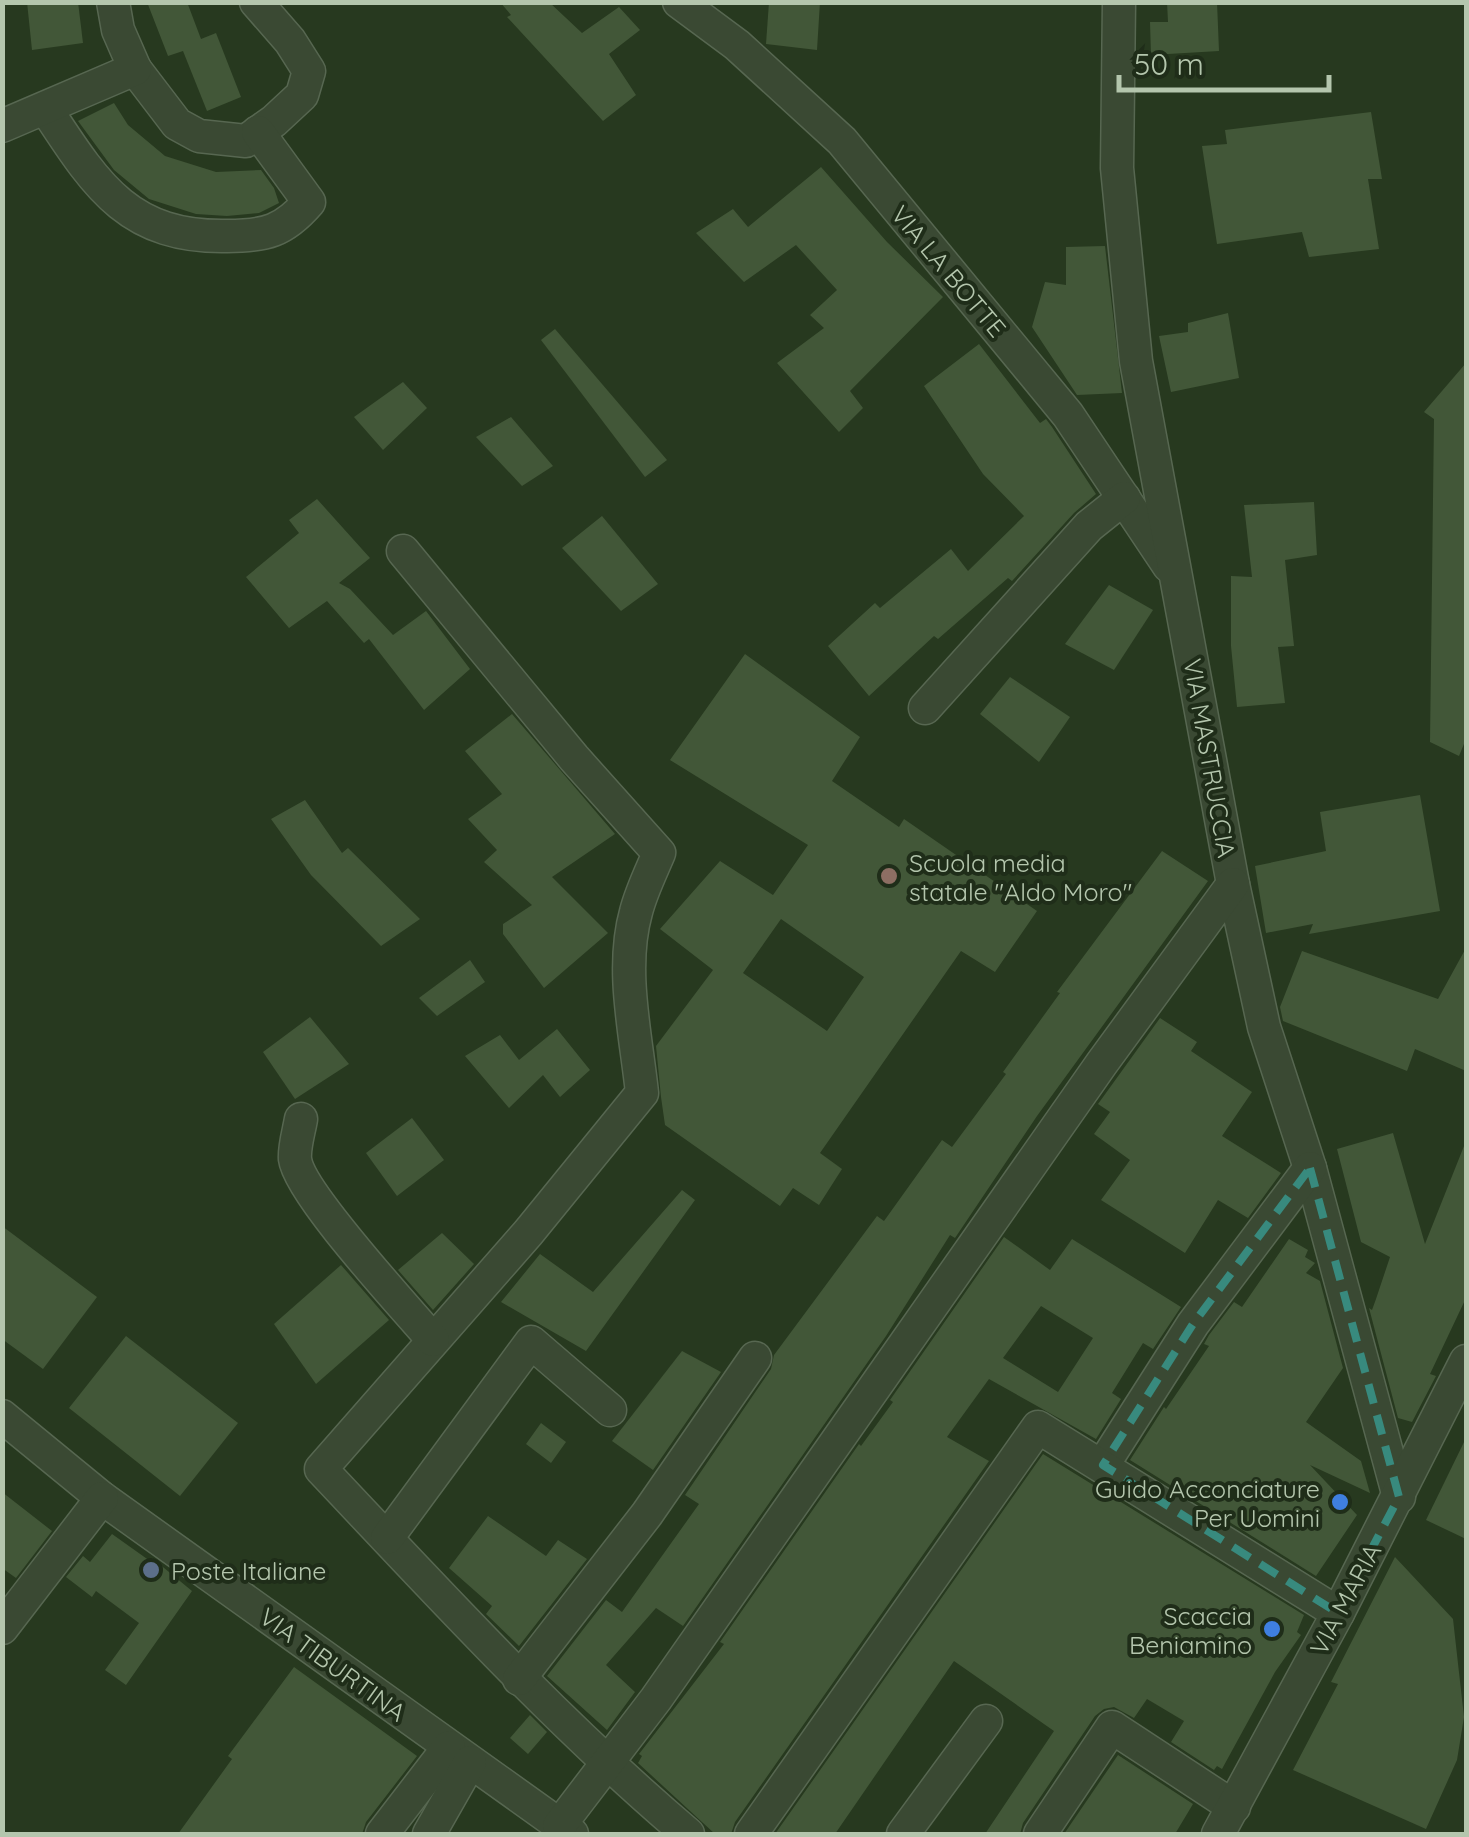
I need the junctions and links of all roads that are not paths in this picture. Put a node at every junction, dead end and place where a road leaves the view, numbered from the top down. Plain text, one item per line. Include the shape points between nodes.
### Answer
1 (113, 2) edge
2 (256, 2) edge
3 (679, 2) edge
4 (1119, 2) edge
5 (135, 69) junction
6 (46, 109) junction
7 (2, 126) edge
8 (258, 132) junction
9 (1124, 498) junction
10 (402, 551) dead end
11 (1177, 578) junction
12 (925, 708) dead end
13 (1234, 884) junction
14 (301, 1120) dead end
15 (1310, 1168) junction
16 (433, 1340) junction
17 (756, 1358) dead end
18 (1466, 1361) edge
19 (610, 1410) dead end
20 (2, 1416) edge
21 (1103, 1465) junction
22 (1398, 1496) junction
23 (102, 1498) junction
24 (386, 1538) junction
25 (1338, 1613) junction
26 (2, 1628) edge
27 (519, 1678) junction
28 (986, 1721) dead end
29 (460, 1755) junction
30 (608, 1766) junction
31 (1226, 1821) edge
32 (566, 1830) edge
33 (382, 1834) edge
34 (429, 1834) edge
35 (688, 1834) edge
36 (751, 1834) edge
37 (905, 1834) edge
38 (1040, 1834) edge

1 - 5 street
2 - 8 street via 310,71 302,95
3 - 9 street, VIA LA BOTTE via 842,141 1068,415
4 - 11 street, VIA MASTRUCCIA via 1120,206 1136,360
5 - 6 street
5 - 8 street via 177,124 199,136 246,141
6 - 7 street
6 - 8 street via 110,196 146,222 190,237 252,236 290,224 309,202
9 - 11 street, VIA LA BOTTE
9 - 12 street via 1089,526
10 - 16 street via 659,853 630,949 642,1093
11 - 13 street, VIA MASTRUCCIA
13 - 15 street, VIA MASTRUCCIA via 1264,1026
13 - 30 street
14 - 16 street via 295,1159 305,1180
15 - 21 street via 1193,1324
15 - 22 street, VIA MASTRUCCIA
16 - 24 street via 321,1469
17 - 27 street via 648,1514
18 - 22 street, VIA MARIA
19 - 24 street via 531,1342
20 - 23 street, VIA TIBURTINA
21 - 25 street
21 - 36 street via 1038,1427
22 - 25 street, VIA MARIA
23 - 26 street
23 - 29 street, VIA TIBURTINA
24 - 27 street
25 - 31 street, VIA MARIA
27 - 30 street
28 - 37 street
29 - 32 street, VIA TIBURTINA
29 - 33 street
29 - 34 street
30 - 32 street
30 - 35 street
31 - 38 street via 1112,1727

